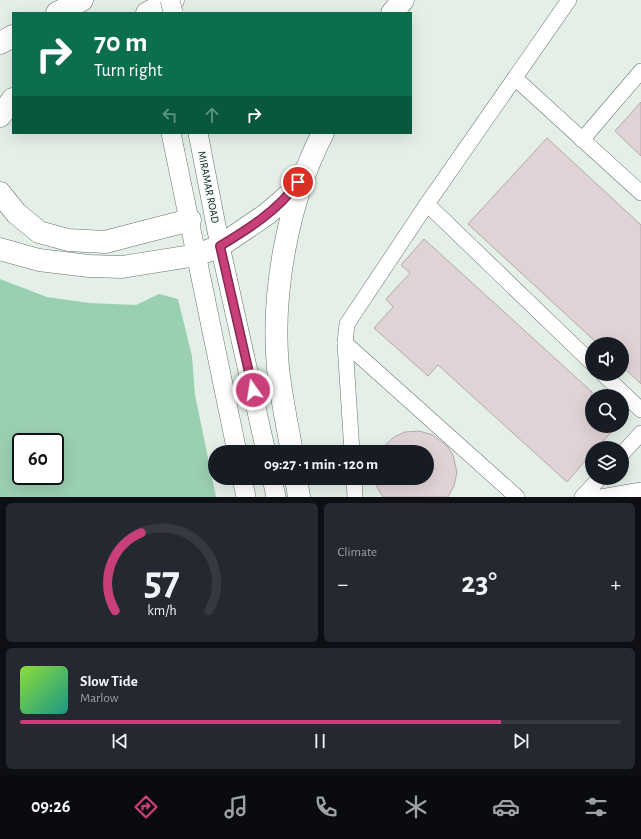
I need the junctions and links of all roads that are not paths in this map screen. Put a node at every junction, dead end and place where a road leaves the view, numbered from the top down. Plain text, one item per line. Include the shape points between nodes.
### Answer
1 (82, 0) edge
2 (143, 0) edge
3 (171, 0) edge
4 (402, 0) edge
5 (569, 0) edge
6 (59, 12) edge
7 (147, 12) edge
8 (149, 12) edge
9 (173, 12) edge
10 (393, 12) edge
11 (12, 37) edge
12 (0, 43) edge
13 (641, 71) edge
14 (515, 78) junction
15 (12, 100) edge
16 (0, 116) edge
17 (171, 134) edge
18 (198, 134) edge
19 (324, 134) edge
20 (582, 140) junction
21 (305, 171) junction
22 (0, 193) edge
23 (641, 193) edge
24 (427, 204) junction
25 (190, 220) junction
26 (220, 246) junction
27 (0, 249) edge
28 (197, 255) junction
29 (345, 343) junction
30 (585, 356) edge
31 (610, 381) edge
32 (641, 410) edge
33 (641, 433) edge
34 (236, 445) edge
35 (264, 445) edge
36 (291, 445) edge
37 (352, 445) edge
38 (629, 446) edge
39 (243, 485) edge
40 (273, 485) edge
41 (297, 485) edge
42 (354, 485) edge
43 (593, 485) edge
44 (641, 490) edge
45 (583, 496) edge
46 (246, 497) edge
47 (276, 497) edge
48 (299, 497) edge
49 (355, 497) edge
50 (517, 497) edge

1 - 6 highway
2 - 7 main road
3 - 8 highway
3 - 9 main road, bridge
4 - 10 highway
5 - 14 lane
11 - 12 highway
13 - 20 lane
14 - 20 lane
14 - 24 lane
15 - 16 highway
17 - 25 main road
18 - 26 main road, MIRAMAR ROAD
19 - 21 highway
20 - 23 lane
21 - 26 highway via 290,194 239,235
21 - 36 highway via 289,227 278,307 278,368
22 - 25 highway via 16,213 39,232 68,240 105,242
24 - 29 lane via 347,324
24 - 30 lane
25 - 28 main road
26 - 28 highway
26 - 35 main road, MIRAMAR ROAD
27 - 28 highway via 39,260 89,266 122,267
28 - 34 main road
29 - 37 lane
29 - 50 lane
31 - 32 lane
33 - 38 lane
39 - 46 main road
40 - 47 main road
41 - 48 highway
42 - 49 lane
43 - 45 lane
44 - 45 lane via 601,497

